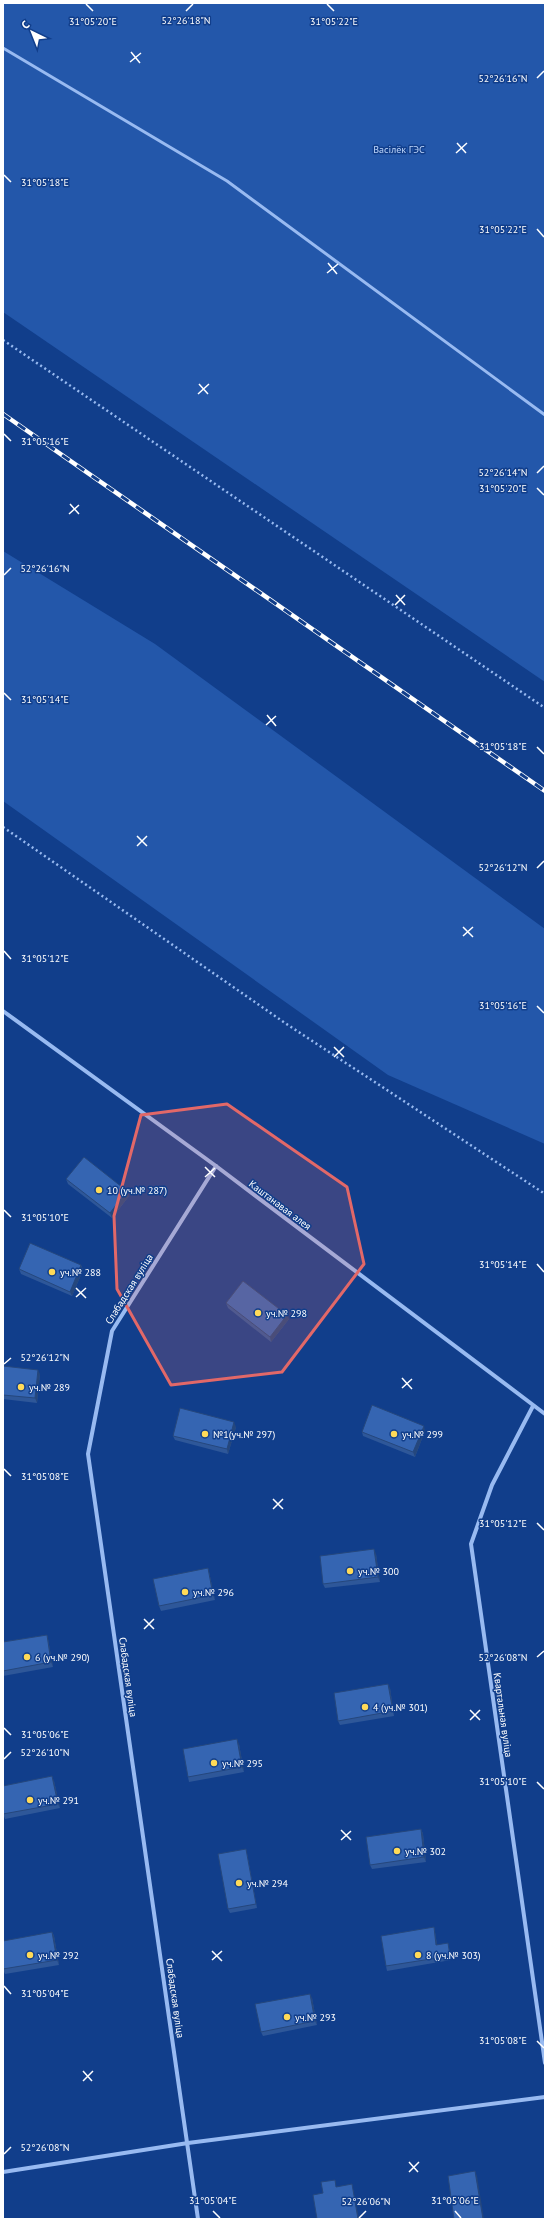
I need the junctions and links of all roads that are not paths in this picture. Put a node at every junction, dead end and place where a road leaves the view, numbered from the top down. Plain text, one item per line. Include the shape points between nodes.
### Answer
1 (3, 48) edge
2 (545, 415) edge
3 (3, 1011) edge
4 (216, 1166) junction
5 (533, 1406) junction
6 (545, 1414) edge
7 (545, 2063) edge
8 (545, 2097) edge
9 (188, 2143) junction
10 (3, 2172) edge
11 (198, 2219) edge

1 - 2 lane via 227,181
3 - 4 street, Каштанавая алея
4 - 5 street, Каштанавая алея
4 - 9 street, Слабадская вуліца via 112,1331 88,1454
5 - 6 street, Каштанавая алея
5 - 7 street, Квартальная вуліца via 492,1484 471,1544
8 - 9 street
9 - 10 street
9 - 11 street, Слабадская вуліца

